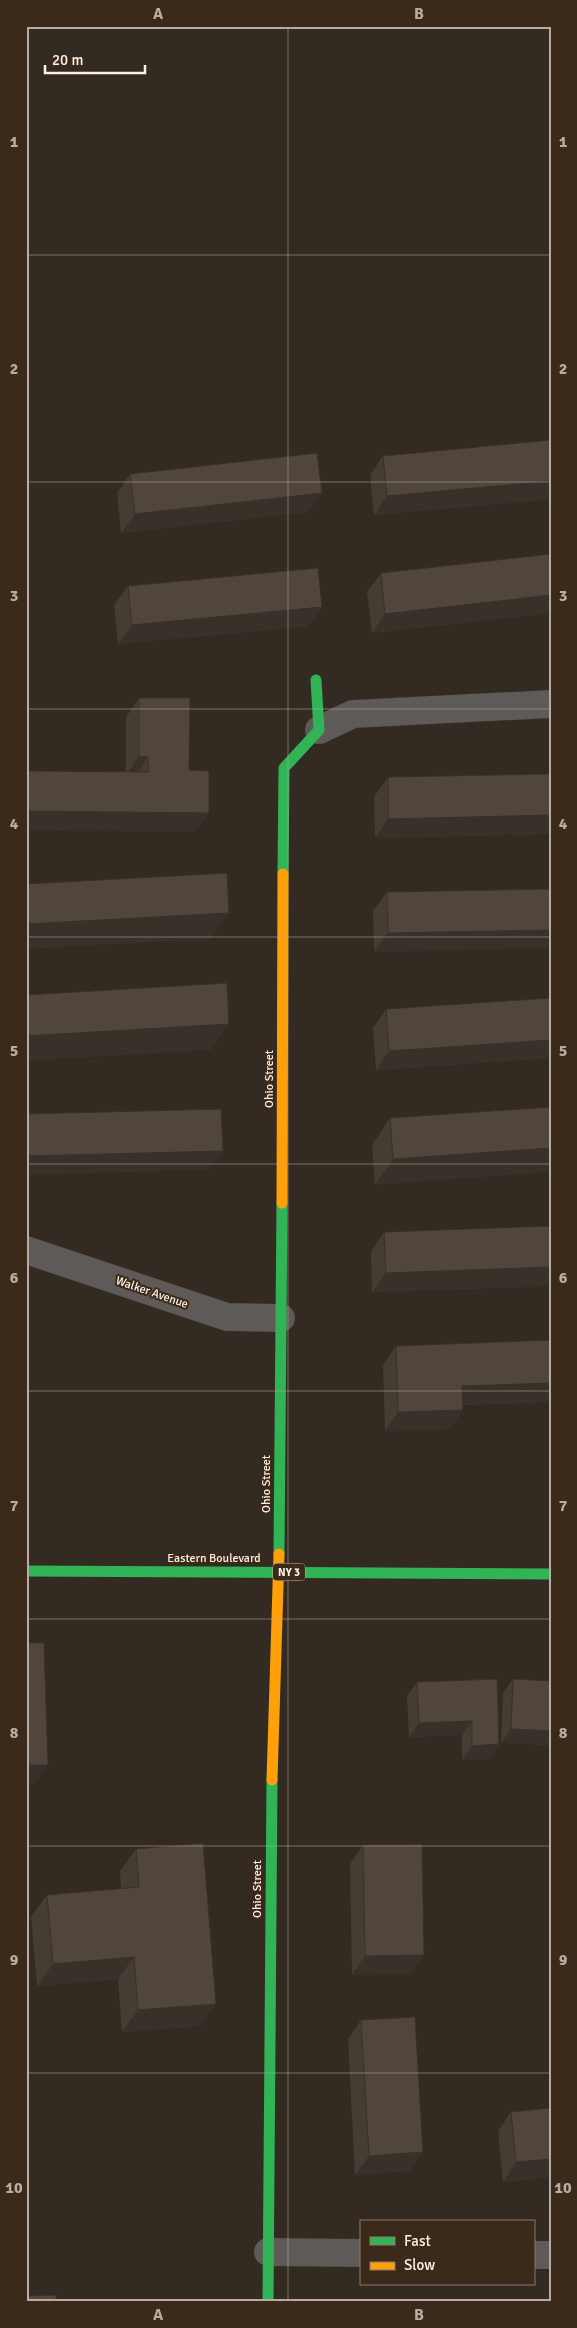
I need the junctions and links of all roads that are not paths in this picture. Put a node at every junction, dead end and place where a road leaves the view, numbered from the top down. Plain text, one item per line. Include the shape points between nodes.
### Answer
1 (316, 680) dead end
2 (551, 704) edge
3 (319, 730) junction
4 (26, 1250) edge
5 (281, 1318) junction
6 (26, 1571) edge
7 (278, 1572) junction
8 (551, 1574) edge
9 (268, 2252) junction
10 (360, 2253) edge
11 (534, 2254) edge
12 (551, 2255) edge
13 (268, 2302) edge

1 - 3 street
2 - 3 street via 353,714
3 - 5 street, Ohio Street via 284,768
4 - 5 street, Walker Avenue via 227,1317
5 - 7 street, Ohio Street
6 - 7 street, Eastern Boulevard / NY 3
7 - 8 street, Eastern Boulevard / NY 3
7 - 9 street, Ohio Street
9 - 10 street
9 - 13 street, Ohio Street
11 - 12 street

